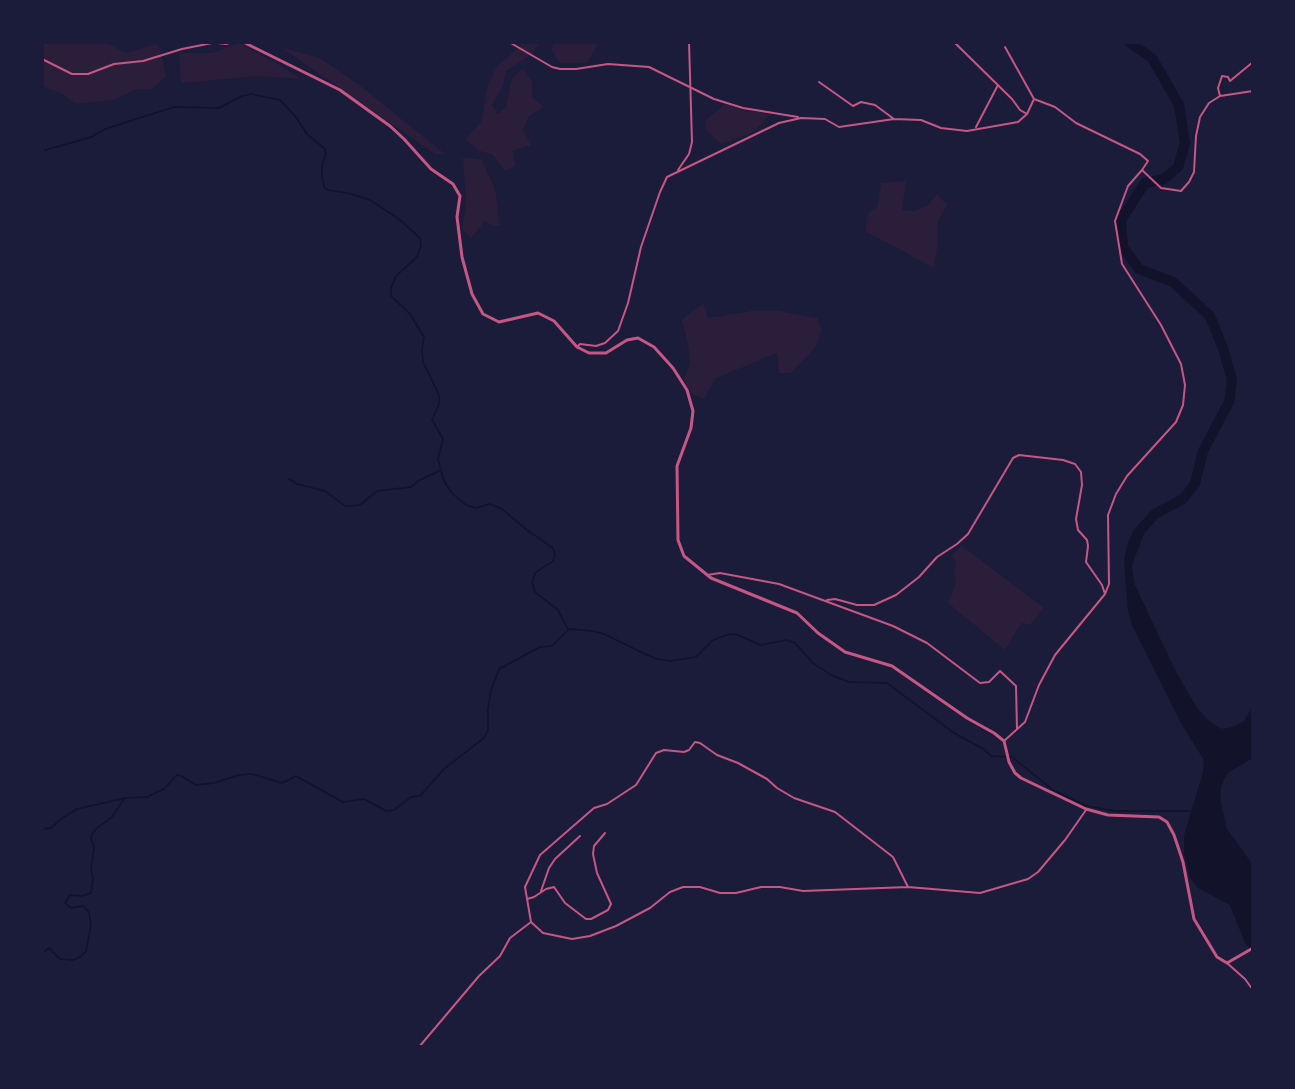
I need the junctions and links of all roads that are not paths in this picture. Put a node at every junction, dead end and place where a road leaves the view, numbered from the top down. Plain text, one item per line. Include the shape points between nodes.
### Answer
1 (232, 42) edge
2 (243, 42) edge
3 (509, 42) edge
4 (689, 42) edge
5 (954, 42) edge
6 (211, 43) edge
7 (1005, 47) dead end
8 (42, 59) edge
9 (1253, 62) edge
10 (819, 82) dead end
11 (999, 85) junction
12 (690, 86) junction
13 (1253, 91) edge
14 (1220, 96) junction
15 (1034, 99) junction
16 (1026, 114) junction
17 (801, 118) junction
18 (894, 119) junction
19 (976, 129) junction
20 (1142, 170) junction
21 (678, 171) junction
22 (577, 346) junction
23 (707, 575) junction
24 (1104, 594) junction
25 (827, 600) junction
26 (1017, 729) junction
27 (1004, 744) junction
28 (1086, 810) junction
29 (605, 833) dead end
30 (580, 836) dead end
31 (908, 887) junction
32 (541, 892) junction
33 (527, 899) junction
34 (531, 922) junction
35 (1253, 948) edge
36 (1227, 963) junction
37 (1253, 990) edge
38 (419, 1047) edge

1 - 6 street
2 - 22 street via 340,90 390,126 431,169 453,184 460,196 457,217 462,257 472,294 483,314 499,322 538,313 554,321
3 - 12 street via 560,69 608,64 649,67
4 - 12 street
5 - 11 street
6 - 8 street via 143,62 114,64 88,74 72,74
7 - 15 street
9 - 14 street via 1230,81 1222,76
10 - 18 street via 853,106 861,102 875,105
11 - 16 street
11 - 19 street
12 - 17 street via 743,108
12 - 21 street via 692,142
13 - 14 street
14 - 20 street via 1209,103 1200,117 1194,172 1181,191 1161,188
15 - 16 street
15 - 20 street via 1140,154 1148,161
16 - 19 street via 1018,122
17 - 18 street via 825,119 839,127
17 - 21 street via 779,123
18 - 19 street via 921,120 941,128
20 - 24 street via 1128,186 1115,221 1122,264 1182,364 1185,385 1176,422 1127,476 1116,494 1108,515 1109,584
21 - 22 street via 667,177 660,192 618,330 605,343
22 - 23 street via 589,353 606,353 638,338 654,347 687,390 693,411 677,465 678,540 684,556
23 - 25 street via 720,573 779,584
23 - 27 street via 797,613 845,652 892,666 994,733
24 - 25 street via 1086,562 1087,540 1078,530 1081,472 1075,464 1063,460 1019,455 1013,458 968,534 937,556 896,595 874,605
24 - 26 street via 1055,655 1025,722
25 - 26 street via 927,643 980,683 989,682 1000,671 1016,686
26 - 27 street
27 - 28 street via 1009,762 1022,778
28 - 31 street via 1065,840 1028,879 980,893
28 - 36 street via 1159,817 1167,822 1183,862 1194,919 1217,957
29 - 32 street via 594,846 593,854 610,904 608,910 586,919 565,903 554,887
30 - 32 street via 555,859
31 - 33 street via 893,857 835,812 794,798 767,779 695,742 684,753 656,753 636,785 594,808 540,855 525,887
31 - 34 street via 803,891 761,887 736,893 683,887 616,926 590,936 572,939 543,933
32 - 33 street
33 - 34 street
34 - 38 street via 510,938 500,956
35 - 36 street
36 - 37 street

